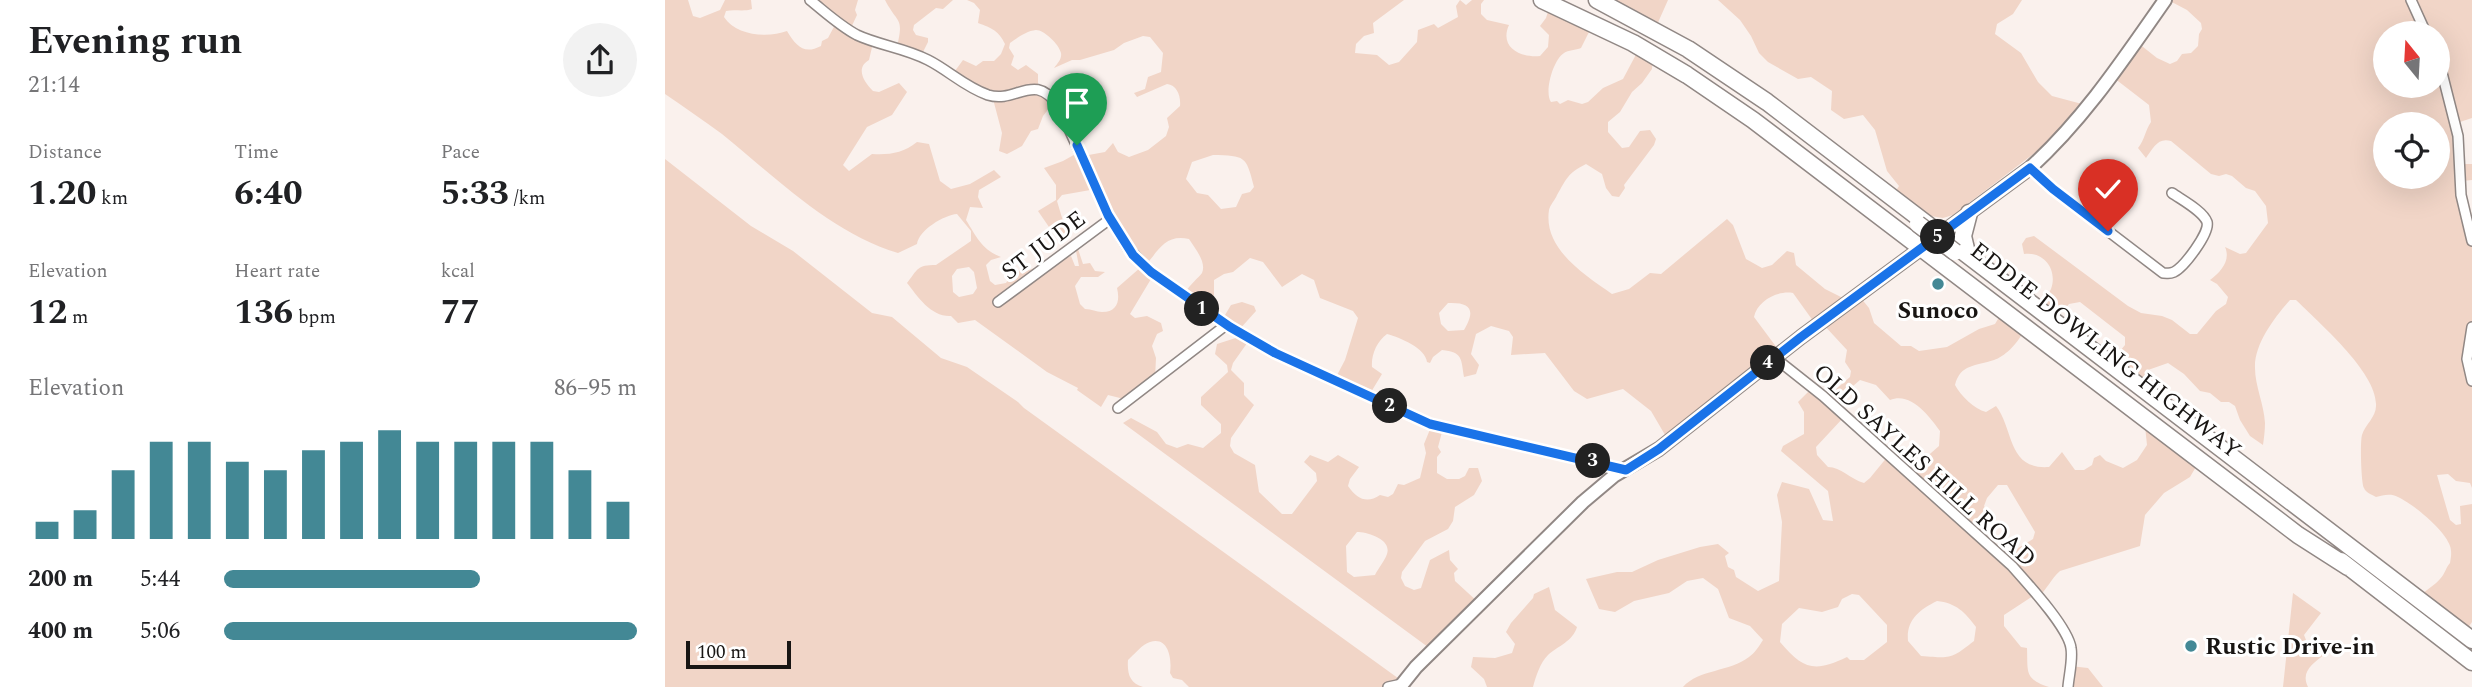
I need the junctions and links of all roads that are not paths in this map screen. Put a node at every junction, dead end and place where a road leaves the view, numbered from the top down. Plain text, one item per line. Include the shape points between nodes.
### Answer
1 (810, 0) edge
2 (1542, 0) edge
3 (1560, 0) edge
4 (1583, 0) edge
5 (1597, 0) edge
6 (2165, 0) edge
7 (2411, 0) edge
8 (2421, 21) edge
9 (2448, 98) edge
10 (2030, 168) junction
11 (2172, 193) dead end
12 (1964, 217) junction
13 (1110, 219) junction
14 (1918, 224) junction
15 (1943, 234) junction
16 (2472, 241) edge
17 (1923, 248) junction
18 (1958, 254) junction
19 (998, 302) dead end
20 (1226, 325) junction
21 (2472, 327) edge
22 (1775, 358) junction
23 (2472, 381) edge
24 (1118, 408) dead end
25 (1626, 470) junction
26 (2348, 567) junction
27 (2472, 640) edge
28 (2472, 649) edge
29 (2472, 662) edge
30 (1401, 685) edge
31 (1388, 687) edge
32 (2067, 687) edge

1 - 13 street via 860,36 929,60 985,94 996,97 1034,88 1049,94
2 - 17 highway via 1613,32 1694,80
3 - 14 highway, EDDIE DOWLING HIGHWAY via 1626,31 1703,77
4 - 14 highway, EDDIE DOWLING HIGHWAY via 1723,80
5 - 14 highway via 1671,38 1740,83
6 - 10 street via 2093,102
7 - 8 street
9 - 16 street
10 - 11 street via 2169,274 2184,264 2208,226 2205,218
10 - 12 street
12 - 14 highway
12 - 15 street
12 - 18 highway
13 - 19 street, ST JUDE
13 - 20 street via 1141,264
14 - 15 highway
14 - 18 highway, EDDIE DOWLING HIGHWAY, bridge
15 - 17 street
15 - 18 highway
17 - 22 street
17 - 26 highway via 2298,535
18 - 26 highway, EDDIE DOWLING HIGHWAY
18 - 27 highway
18 - 28 highway, EDDIE DOWLING HIGHWAY
20 - 24 street
20 - 25 street via 1275,353 1430,424
21 - 23 street via 2467,359
22 - 25 street
22 - 32 street, OLD SAYLES HILL ROAD via 2001,554 2068,639
25 - 30 street via 1583,502
26 - 29 highway, EDDIE DOWLING HIGHWAY
30 - 31 street

